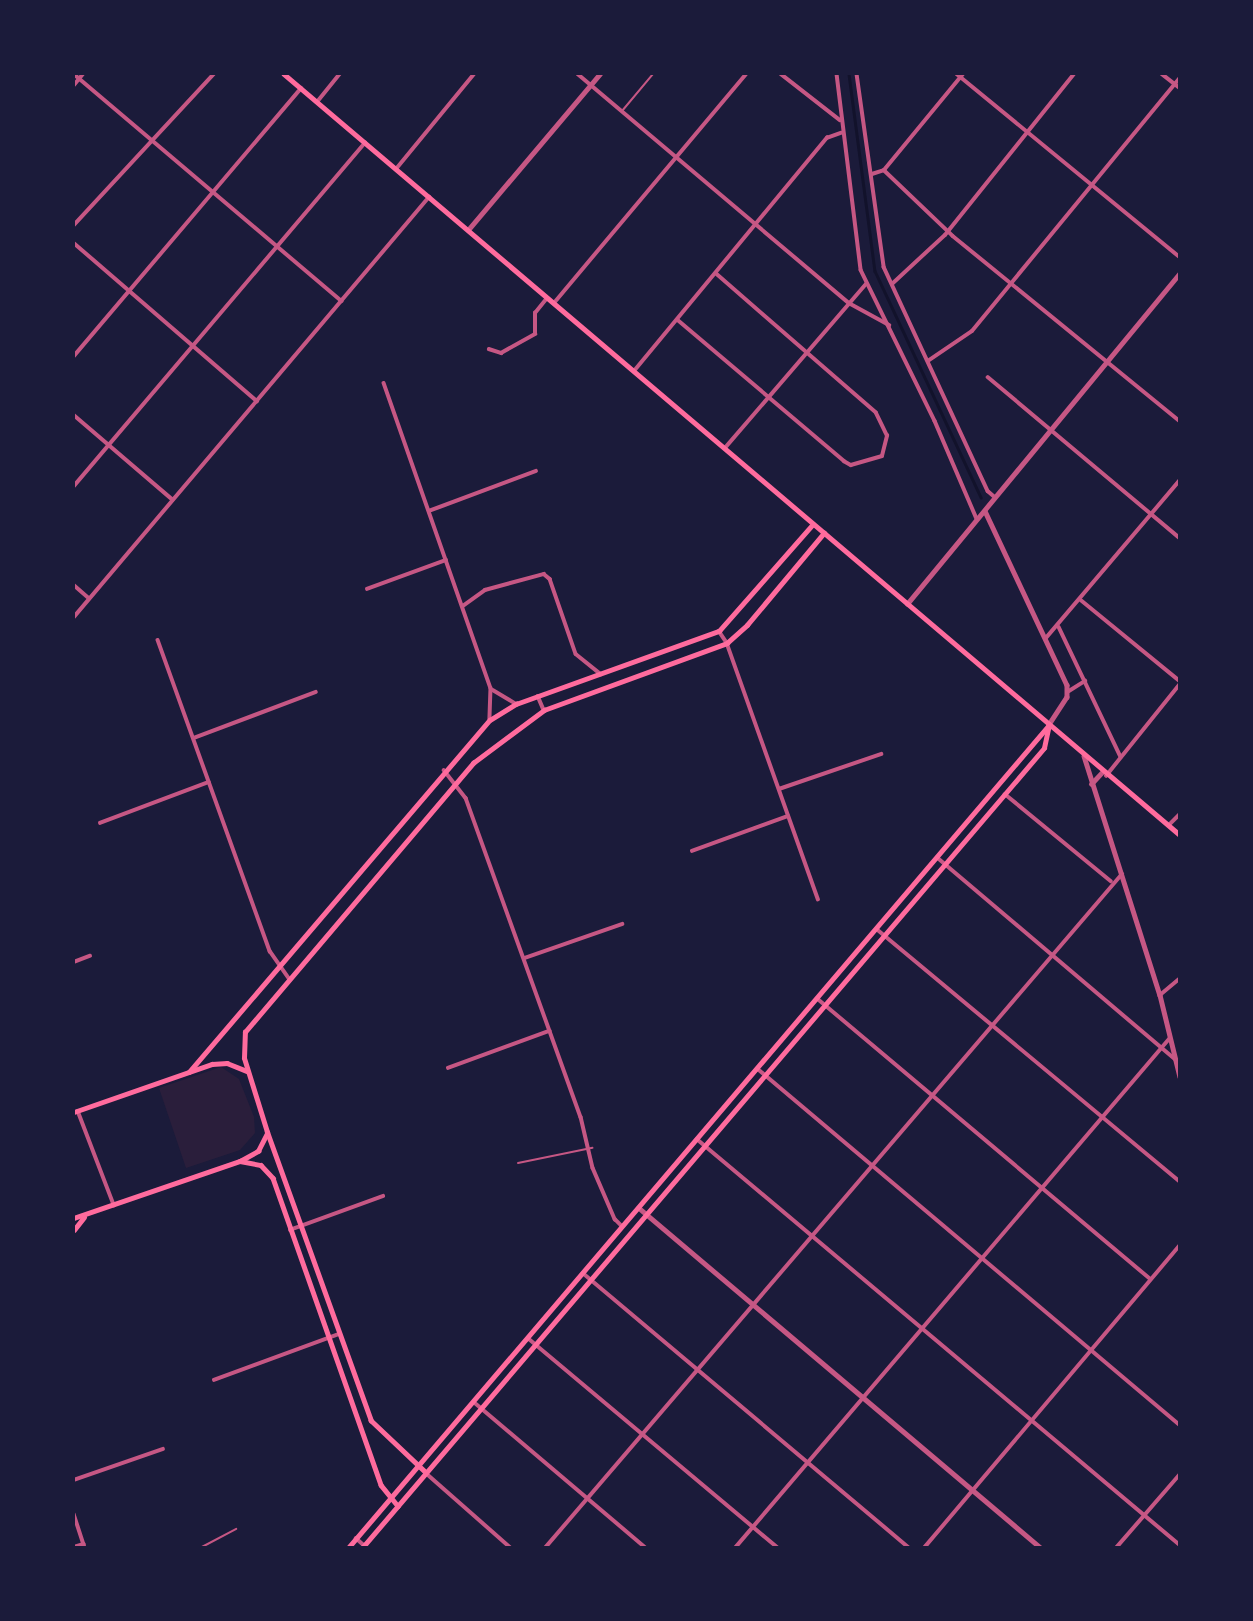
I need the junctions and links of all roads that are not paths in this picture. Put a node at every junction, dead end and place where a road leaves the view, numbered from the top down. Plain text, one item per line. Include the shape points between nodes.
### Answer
1 (74, 74) edge
2 (83, 74) edge
3 (214, 74) edge
4 (284, 74) edge
5 (340, 74) edge
6 (474, 74) edge
7 (578, 74) edge
8 (600, 74) edge
9 (653, 74) edge
10 (746, 74) edge
11 (781, 74) edge
12 (837, 74) edge
13 (857, 74) edge
14 (1074, 74) edge
15 (1162, 74) edge
16 (960, 75) edge
17 (79, 78) junction
18 (1180, 78) edge
19 (591, 84) junction
20 (1175, 84) junction
21 (74, 85) edge
22 (300, 88) junction
23 (1180, 88) edge
24 (317, 102) junction
25 (622, 111) junction
26 (841, 120) junction
27 (1027, 131) junction
28 (841, 133) junction
29 (155, 141) junction
30 (365, 143) junction
31 (676, 157) junction
32 (396, 169) junction
33 (884, 170) junction
34 (871, 174) junction
35 (1092, 185) junction
36 (212, 189) junction
37 (429, 197) junction
38 (755, 223) junction
39 (74, 225) edge
40 (468, 230) junction
41 (948, 230) junction
42 (74, 243) edge
43 (278, 245) junction
44 (1180, 257) edge
45 (1180, 273) edge
46 (717, 275) junction
47 (1013, 282) junction
48 (866, 284) junction
49 (892, 284) junction
50 (129, 291) junction
51 (547, 298) junction
52 (342, 301) junction
53 (554, 303) junction
54 (849, 303) junction
55 (677, 320) junction
56 (889, 325) junction
57 (193, 345) junction
58 (489, 349) dead end
59 (807, 351) junction
60 (74, 356) edge
61 (929, 361) junction
62 (1108, 362) junction
63 (634, 371) junction
64 (988, 377) dead end
65 (384, 383) dead end
66 (768, 396) junction
67 (257, 401) junction
68 (74, 415) edge
69 (1180, 421) edge
70 (1049, 431) junction
71 (108, 445) junction
72 (725, 449) junction
73 (536, 471) dead end
74 (1180, 480) edge
75 (74, 486) edge
76 (995, 497) junction
77 (173, 500) junction
78 (429, 511) junction
79 (985, 511) junction
80 (1151, 514) junction
81 (977, 520) junction
82 (813, 524) junction
83 (824, 533) junction
84 (1180, 538) edge
85 (446, 560) junction
86 (74, 585) edge
87 (367, 589) dead end
88 (89, 598) junction
89 (1081, 599) junction
90 (908, 604) junction
91 (463, 606) junction
92 (74, 617) edge
93 (1059, 627) junction
94 (719, 631) junction
95 (1046, 638) junction
96 (158, 640) dead end
97 (727, 643) junction
98 (601, 674) junction
99 (1085, 681) junction
100 (1180, 682) edge
101 (491, 688) junction
102 (1069, 691) junction
103 (316, 692) dead end
104 (538, 696) junction
105 (516, 704) junction
106 (544, 710) junction
107 (490, 720) junction
108 (1049, 725) junction
109 (194, 738) junction
110 (881, 754) dead end
111 (1084, 756) junction
112 (1121, 757) junction
113 (444, 770) junction
114 (1104, 774) junction
115 (209, 782) junction
116 (456, 784) junction
117 (1090, 785) junction
118 (779, 789) junction
119 (1005, 794) junction
120 (1180, 814) edge
121 (788, 816) junction
122 (100, 823) dead end
123 (1169, 826) junction
124 (1180, 835) edge
125 (692, 852) dead end
126 (938, 858) junction
127 (946, 865) junction
128 (1122, 874) junction
129 (1111, 881) junction
130 (818, 899) dead end
131 (622, 924) dead end
132 (878, 930) junction
133 (885, 936) junction
134 (1050, 955) junction
135 (90, 956) dead end
136 (525, 958) junction
137 (74, 961) edge
138 (279, 966) junction
139 (289, 978) junction
140 (1180, 978) edge
141 (1160, 995) junction
142 (818, 999) junction
143 (825, 1005) junction
144 (990, 1026) junction
145 (549, 1031) junction
146 (1170, 1038) junction
147 (1160, 1048) junction
148 (1177, 1062) edge
149 (448, 1068) dead end
150 (758, 1069) junction
151 (248, 1071) junction
152 (189, 1072) junction
153 (766, 1075) junction
154 (1180, 1077) edge
155 (931, 1094) junction
156 (76, 1111) edge
157 (1101, 1118) junction
158 (267, 1132) junction
159 (697, 1139) junction
160 (705, 1146) junction
161 (592, 1148) junction
162 (240, 1161) junction
163 (518, 1163) dead end
164 (872, 1164) junction
165 (1180, 1182) edge
166 (1041, 1188) junction
167 (383, 1196) dead end
168 (114, 1205) junction
169 (639, 1208) junction
170 (647, 1215) junction
171 (85, 1217) junction
172 (74, 1218) edge
173 (622, 1226) junction
174 (300, 1227) junction
175 (74, 1230) edge
176 (290, 1230) junction
177 (811, 1235) junction
178 (1180, 1245) edge
179 (982, 1256) junction
180 (583, 1273) junction
181 (590, 1279) junction
182 (1150, 1279) junction
183 (752, 1304) junction
184 (919, 1327) junction
185 (339, 1334) junction
186 (328, 1338) junction
187 (528, 1338) junction
188 (536, 1344) junction
189 (1092, 1350) junction
190 (698, 1368) junction
191 (214, 1380) dead end
192 (860, 1396) junction
193 (474, 1402) junction
194 (482, 1409) junction
195 (1032, 1420) junction
196 (1180, 1425) edge
197 (642, 1434) junction
198 (163, 1449) dead end
199 (808, 1461) junction
200 (418, 1466) junction
201 (426, 1473) junction
202 (1180, 1474) edge
203 (74, 1480) edge
204 (974, 1489) junction
205 (389, 1499) junction
206 (586, 1499) junction
207 (398, 1506) junction
208 (74, 1514) edge
209 (1143, 1515) junction
210 (753, 1527) junction
211 (236, 1529) dead end
212 (356, 1538) junction
213 (1180, 1545) edge
214 (84, 1546) edge
215 (74, 1547) edge
216 (364, 1547) edge
217 (200, 1548) edge
218 (348, 1548) edge
219 (511, 1548) edge
220 (545, 1548) edge
221 (646, 1548) edge
222 (736, 1548) edge
223 (778, 1548) edge
224 (909, 1548) edge
225 (923, 1548) edge
226 (1041, 1548) edge
227 (1116, 1548) edge

1 - 17 street
2 - 17 street
3 - 29 street
4 - 22 main road
5 - 24 street
6 - 32 street
7 - 19 street
8 - 19 street
9 - 25 lane
10 - 31 street
11 - 26 street
12 - 26 street
13 - 34 street
14 - 27 street
15 - 20 street
16 - 27 street
16 - 33 street
17 - 21 street
17 - 29 street
18 - 20 street
19 - 25 street
19 - 40 street
20 - 23 street
20 - 35 street
22 - 24 main road
22 - 36 street
24 - 30 main road
25 - 31 street
26 - 28 street
27 - 35 street
27 - 41 street
28 - 38 street via 827,138
28 - 48 street via 858,260
29 - 36 street
29 - 39 street
30 - 32 main road
30 - 43 street
31 - 38 street
31 - 53 street
32 - 37 main road
33 - 34 street
33 - 41 street
34 - 49 street via 879,249
35 - 44 street
35 - 47 street
36 - 43 street
36 - 50 street
37 - 40 main road
37 - 52 street
38 - 46 street
38 - 54 street
40 - 51 main road
41 - 47 street
41 - 49 street
42 - 50 street
43 - 52 street
43 - 57 street
45 - 62 street
46 - 55 street
46 - 59 street
47 - 61 street via 967,337
47 - 62 street
48 - 54 street
48 - 56 street
49 - 61 street
50 - 57 street
50 - 60 street
51 - 53 main road
51 - 58 street via 535,313 535,334 501,353
52 - 67 street
53 - 63 main road
54 - 56 street
54 - 59 street
55 - 63 street
55 - 66 street
56 - 81 street
57 - 67 street
57 - 71 street
59 - 66 street
59 - 66 street via 882,420 888,442 882,456 852,465
61 - 76 street via 988,491
62 - 69 street
62 - 70 street
63 - 72 main road
64 - 70 street
65 - 78 street
66 - 72 street
67 - 77 street
68 - 71 street
70 - 76 street
70 - 80 street
71 - 75 street
71 - 77 street
72 - 82 main road
73 - 78 street
74 - 80 street
76 - 79 street
77 - 88 street
78 - 85 street
79 - 81 street
79 - 95 street
80 - 84 street
80 - 89 street
81 - 90 street
82 - 83 main road
82 - 94 main road
83 - 90 main road
83 - 97 main road
85 - 87 street
85 - 91 street
86 - 88 street
88 - 92 street
89 - 93 street
89 - 100 street
90 - 108 main road
91 - 98 street via 485,590 544,575 550,579 576,654
91 - 101 street
93 - 95 street
93 - 99 street
94 - 97 street
94 - 98 main road
95 - 102 street
96 - 109 street
97 - 106 main road
97 - 118 street
98 - 104 main road
99 - 102 street
99 - 112 street
100 - 112 street
101 - 105 street
101 - 107 street
102 - 108 street
103 - 109 street
104 - 105 main road
104 - 106 street
105 - 107 main road
106 - 116 main road via 491,748
107 - 113 main road
108 - 111 main road
108 - 119 main road via 1049,741
108 - 126 main road
109 - 115 street
110 - 118 street
111 - 114 main road
111 - 117 street
112 - 114 street
113 - 116 street
113 - 138 main road
114 - 117 street
114 - 123 main road
115 - 122 street
115 - 138 street
116 - 136 street via 466,798
116 - 139 main road
117 - 128 street
118 - 121 street
119 - 127 main road
119 - 129 street
120 - 123 street
121 - 125 street
121 - 130 street
123 - 124 main road
126 - 127 street
126 - 132 main road
127 - 133 main road
127 - 134 street
128 - 129 street
128 - 141 street
129 - 134 street
131 - 136 street
132 - 133 street
132 - 142 main road
133 - 143 main road
133 - 144 street
134 - 144 street
134 - 147 street
135 - 137 street
136 - 145 street
138 - 139 street
138 - 152 main road
139 - 151 main road via 245,1032
140 - 141 street
141 - 146 street
142 - 143 street
142 - 150 main road
143 - 153 main road
143 - 155 street
144 - 155 street
144 - 157 street
145 - 149 street
145 - 161 street
146 - 147 street
146 - 148 street
147 - 148 street
147 - 157 street
148 - 154 street
150 - 153 street
150 - 159 main road
151 - 152 main road via 219,1062
151 - 158 main road
152 - 156 main road
153 - 160 main road
153 - 164 street
155 - 164 street
155 - 166 street
156 - 168 street
157 - 165 street
157 - 166 street
158 - 162 main road via 262,1146
158 - 174 main road
159 - 160 street
159 - 169 main road
160 - 170 main road
160 - 177 street
161 - 163 lane
161 - 173 street via 593,1168
162 - 168 main road
162 - 176 main road via 255,1161 271,1173
164 - 177 street
164 - 179 street
166 - 179 street
166 - 182 street
167 - 174 street
168 - 171 main road
169 - 170 street
169 - 173 main road
170 - 181 main road
170 - 183 street
171 - 172 main road
171 - 175 main road
173 - 180 main road
174 - 176 street
174 - 185 main road
176 - 186 main road
177 - 183 street
177 - 184 street
178 - 182 street
179 - 184 street
179 - 189 street
180 - 181 street
180 - 187 main road
181 - 188 main road
181 - 190 street
182 - 189 street
183 - 190 street
183 - 192 street
184 - 192 street
184 - 195 street
185 - 186 street
185 - 200 main road via 373,1426
186 - 191 street
186 - 205 main road
187 - 188 street
187 - 193 main road
188 - 194 main road
188 - 197 street
189 - 195 street
189 - 196 street
190 - 197 street
190 - 199 street
192 - 199 street
192 - 204 street
193 - 194 street
193 - 200 main road
194 - 201 main road
194 - 206 street
195 - 204 street
195 - 209 street
197 - 206 street
197 - 210 street
198 - 203 street
199 - 210 street
199 - 224 street
200 - 201 main road
200 - 205 main road
201 - 207 main road
201 - 219 street
202 - 209 street
204 - 225 street
204 - 226 street
205 - 207 main road
205 - 212 main road
206 - 220 street
206 - 221 street
207 - 216 main road
208 - 214 street
209 - 213 street
209 - 227 street
210 - 222 street
210 - 223 street
211 - 217 lane
212 - 216 street
212 - 218 main road
214 - 215 street

